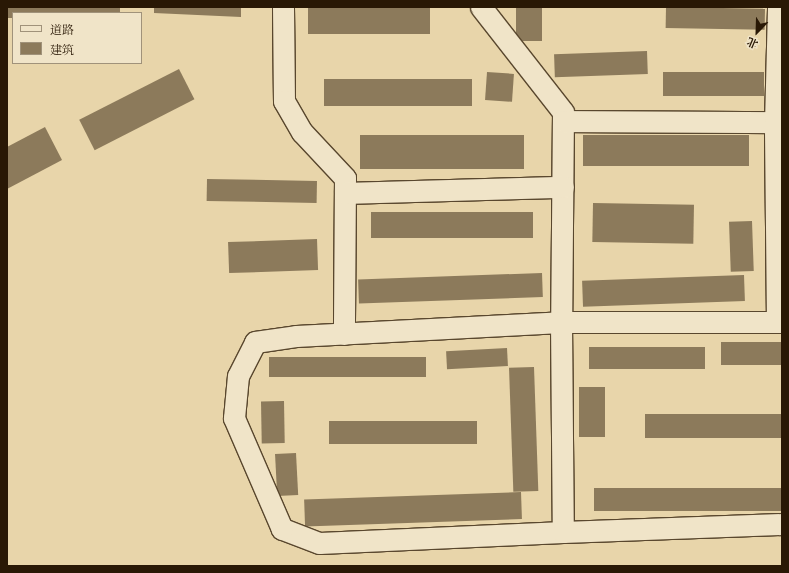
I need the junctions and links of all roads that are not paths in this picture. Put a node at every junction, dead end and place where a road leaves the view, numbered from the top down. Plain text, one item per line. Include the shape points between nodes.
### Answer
1 (283, 7) edge
2 (481, 7) edge
3 (778, 7) edge
4 (563, 121) junction
5 (779, 123) edge
6 (562, 187) junction
7 (345, 193) junction
8 (561, 322) junction
9 (779, 322) edge
10 (344, 334) junction
11 (782, 524) edge
12 (563, 532) junction

1 - 7 lane via 284,101 302,132 345,178
2 - 4 lane via 550,92 563,112
3 - 5 lane
4 - 5 lane
4 - 6 lane
5 - 9 lane
6 - 7 lane
6 - 8 lane
7 - 10 lane
8 - 9 lane
8 - 10 lane
8 - 12 lane
10 - 12 lane via 255,342 238,376 234,418 282,530 318,543
11 - 12 lane

